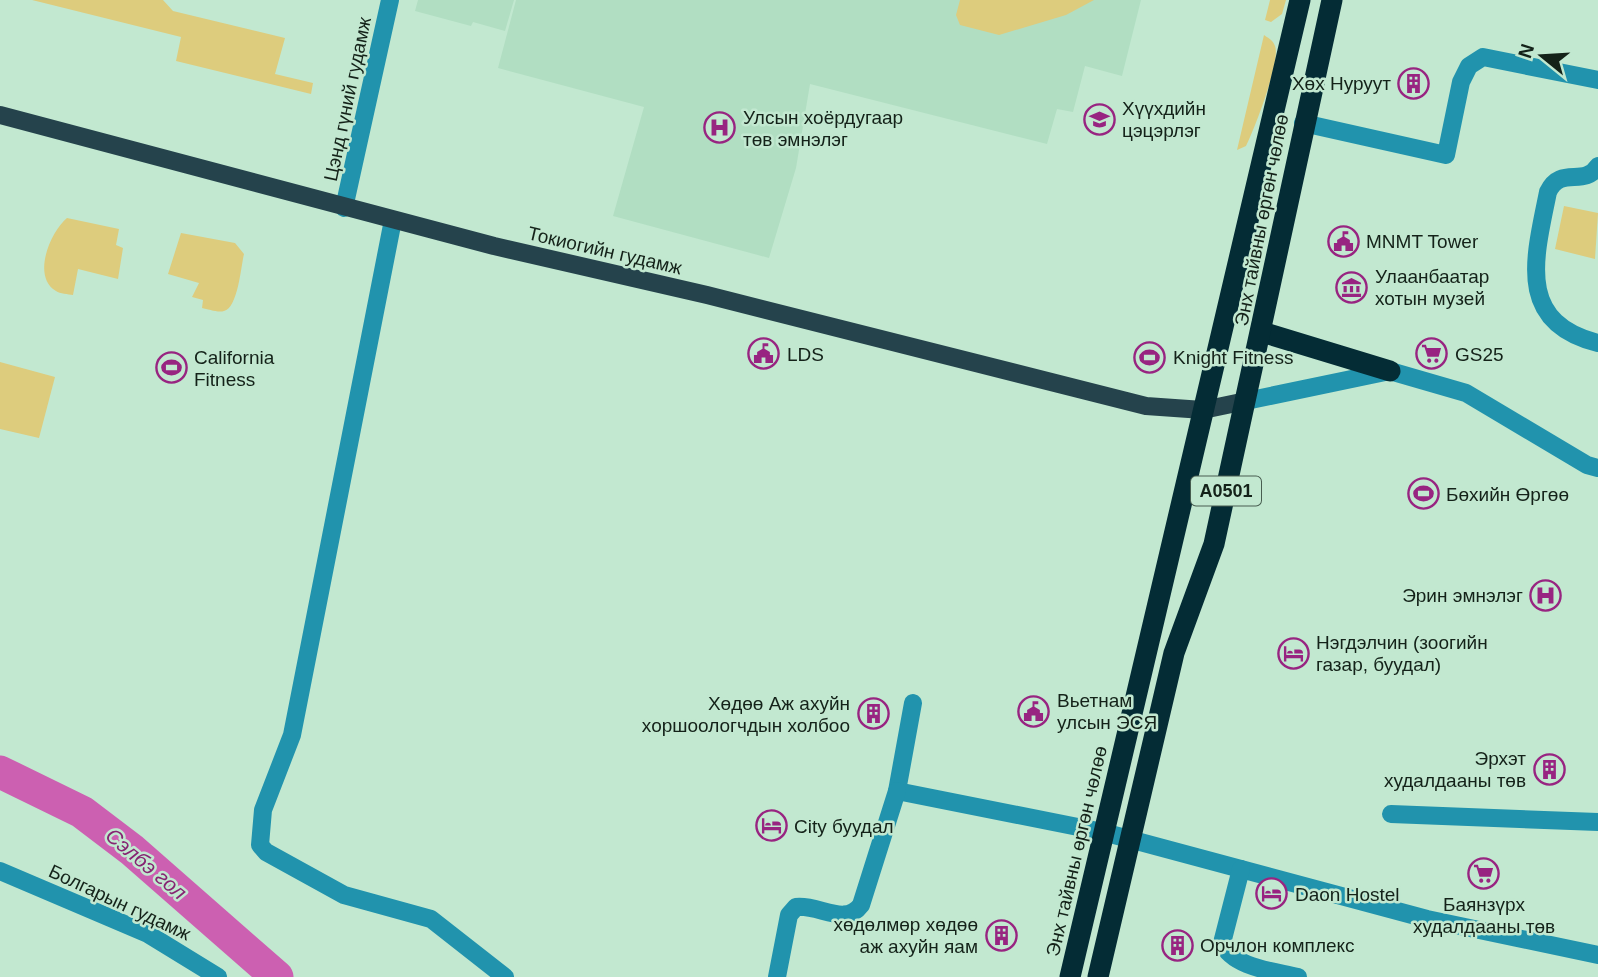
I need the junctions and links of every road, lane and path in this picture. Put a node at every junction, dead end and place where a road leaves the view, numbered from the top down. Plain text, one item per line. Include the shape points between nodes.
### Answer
1 (390, 0) edge
2 (1300, 0) edge
3 (1332, 0) edge
4 (1598, 80) edge
5 (0, 115) edge
6 (1303, 123) junction
7 (1598, 166) edge
8 (344, 208) junction
9 (393, 220) junction
10 (1262, 332) junction
11 (1598, 343) edge
12 (1390, 371) junction
13 (1246, 401) junction
14 (1203, 410) junction
15 (1598, 468) edge
16 (914, 703) dead end
17 (897, 791) junction
18 (1391, 814) dead end
19 (1598, 822) edge
20 (1103, 832) junction
21 (1132, 839) junction
22 (1241, 869) junction
23 (0, 871) edge
24 (1598, 955) edge
25 (218, 977) edge
26 (505, 977) edge
27 (777, 977) edge
28 (1070, 977) edge
29 (1098, 977) edge
30 (1298, 977) edge

1 - 8 street, Цэнд гүний гудамж
2 - 14 highway, Энх тайвны өргөн чөлөө / A0501
3 - 6 highway, Энх тайвны өргөн чөлөө / A0501
4 - 6 street via 1483,57 1469,66 1461,82 1446,155
5 - 8 main road, Токиогийн гудамж
6 - 10 highway, Энх тайвны өргөн чөлөө / A0501
7 - 11 street via 1594,173 1553,182 1535,269 1537,296 1548,313 1561,328
8 - 9 main road, Токиогийн гудамж
9 - 14 main road, Токиогийн гудамж via 1146,406
9 - 26 street via 292,735 264,810 260,845 344,895 431,919
10 - 12 highway
10 - 13 highway, Энх тайвны өргөн чөлөө / A0501
12 - 13 street
12 - 15 street via 1466,393
13 - 14 main road, Токиогийн гудамж
13 - 21 highway, Энх тайвны өргөн чөлөө / A0501 via 1213,544 1174,653
14 - 20 highway, Энх тайвны өргөн чөлөө / A0501
16 - 17 street
17 - 20 street
17 - 27 street via 861,905 847,916 796,906 789,915
18 - 19 street
20 - 21 street
20 - 28 highway, Энх тайвны өргөн чөлөө / A0501
21 - 22 street
21 - 29 highway, Энх тайвны өргөн чөлөө / A0501
22 - 24 street via 1427,919
22 - 30 street via 1222,943 1225,950 1233,958
23 - 25 street, Болгарын гудамж via 148,934

